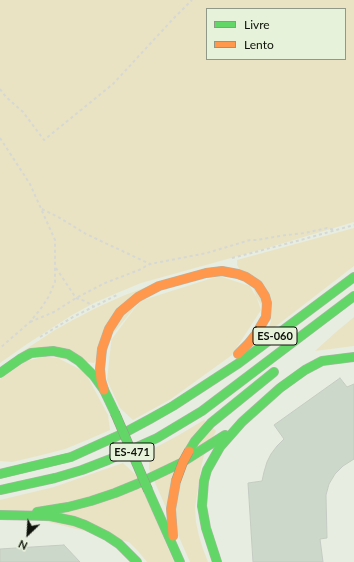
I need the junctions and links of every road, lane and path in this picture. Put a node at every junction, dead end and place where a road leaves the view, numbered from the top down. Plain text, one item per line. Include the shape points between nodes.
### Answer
1 (192, 0) edge
2 (0, 89) edge
3 (0, 138) edge
4 (41, 209) junction
5 (337, 230) dead end
6 (150, 264) junction
7 (55, 268) junction
8 (354, 277) edge
9 (354, 296) edge
10 (76, 298) junction
11 (93, 306) dead end
12 (30, 322) junction
13 (0, 348) edge
14 (354, 357) edge
15 (281, 367) dead end
16 (0, 373) edge
17 (104, 390) junction
18 (194, 393) junction
19 (242, 422) junction
20 (52, 462) junction
21 (0, 465) edge
22 (0, 474) edge
23 (0, 490) edge
24 (0, 515) edge
25 (20, 515) junction
26 (179, 559) edge
27 (136, 562) edge
28 (217, 562) edge

1 - 2 path via 113,84 44,140 23,112
3 - 4 path via 30,184
4 - 6 path via 86,234
4 - 7 path via 55,240
5 - 6 path via 327,228 250,240 207,253
6 - 10 path
7 - 10 path
7 - 12 path via 49,296
8 - 18 main road, ES-060 via 239,363
9 - 23 main road, ES-060 via 219,398 157,438 82,470
10 - 11 path via 85,300
10 - 12 path via 54,312
12 - 13 path
14 - 19 main road via 324,361 305,370 280,388
15 - 26 main road, bridge via 211,423 188,452 176,480 173,497 171,521
16 - 17 main road via 31,353 53,351 68,354 79,361
17 - 18 main road via 100,359 105,339 114,320 129,304 158,286 206,273 222,271 246,277 262,290 267,303 266,317 242,351
17 - 26 main road, ES-471, bridge
18 - 20 main road, ES-060 via 124,433 90,449
19 - 25 main road via 181,463 138,484 68,507
19 - 28 main road via 220,447 204,481 202,506
20 - 21 main road
20 - 22 main road, ES-060
24 - 25 main road
25 - 27 main road via 50,516 85,525 119,544

